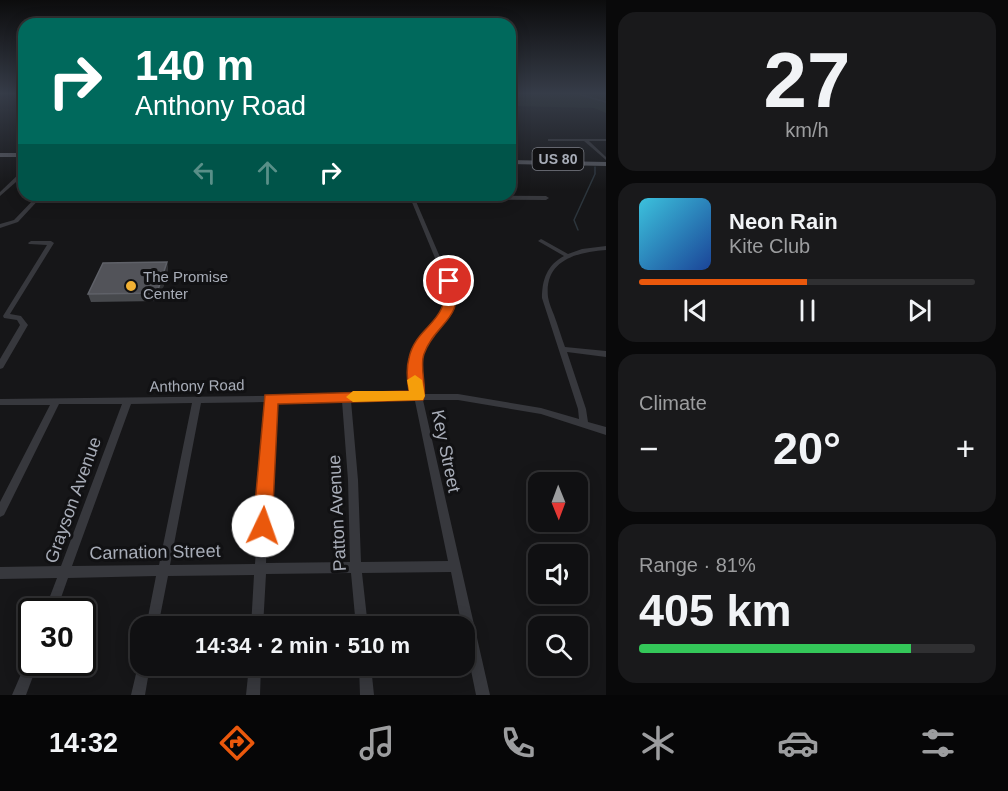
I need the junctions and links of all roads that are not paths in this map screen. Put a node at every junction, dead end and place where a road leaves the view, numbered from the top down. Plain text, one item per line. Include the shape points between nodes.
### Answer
1 (549, 140) dead end
2 (585, 140) junction
3 (606, 140) edge
4 (0, 157) edge
5 (18, 157) edge
6 (606, 159) edge
7 (516, 160) edge
8 (516, 160) edge
9 (606, 164) edge
10 (18, 178) edge
11 (0, 195) edge
12 (516, 198) edge
13 (546, 198) dead end
14 (35, 201) edge
15 (413, 201) edge
16 (0, 226) edge
17 (541, 241) dead end
18 (32, 243) dead end
19 (606, 248) edge
20 (568, 256) junction
21 (562, 350) junction
22 (606, 354) edge
23 (0, 366) edge
24 (417, 396) junction
25 (346, 397) junction
26 (270, 399) junction
27 (128, 400) junction
28 (197, 400) junction
29 (0, 402) edge
30 (56, 402) junction
31 (584, 423) junction
32 (606, 431) edge
33 (0, 512) edge
34 (455, 566) junction
35 (358, 568) junction
36 (163, 569) junction
37 (260, 569) junction
38 (66, 572) junction
39 (0, 573) edge
40 (56, 598) edge
41 (154, 616) edge
42 (258, 616) edge
43 (361, 616) edge
44 (26, 676) edge
45 (142, 676) edge
46 (254, 676) edge
47 (366, 676) edge
48 (19, 695) edge
49 (138, 695) edge
50 (253, 695) edge
51 (367, 695) edge
52 (483, 695) edge

1 - 2 street
2 - 3 street
2 - 6 street
4 - 5 main road
6 - 7 main road, US 80
8 - 9 main road, US 80
10 - 11 street
12 - 13 street
14 - 16 street via 16,221
15 - 24 street, Key Street via 453,297 445,317 426,338 416,357
17 - 20 street
18 - 23 street via 51,243 6,316 19,318 24,325
19 - 20 street
20 - 21 street via 549,270 544,286 544,298
21 - 22 street
21 - 31 street
24 - 25 street, Anthony Road
24 - 31 street, Anthony Road via 496,402
24 - 34 street, Key Street
25 - 26 street, Anthony Road
25 - 35 street, Patton Avenue
26 - 28 street, Anthony Road
26 - 37 street
27 - 28 street, Anthony Road
27 - 30 street, Anthony Road
27 - 38 street, Grayson Avenue
28 - 36 street
29 - 30 street, Anthony Road
30 - 33 street
31 - 32 street, Anthony Road
34 - 35 street, Carnation Street
34 - 52 street, Key Street
35 - 37 street, Carnation Street
35 - 43 street, Patton Avenue
36 - 37 street, Carnation Street
36 - 38 street, Carnation Street
36 - 41 street
37 - 42 street
38 - 39 street, Carnation Street
38 - 40 street, Grayson Avenue
44 - 48 street
45 - 49 street
46 - 50 street
47 - 51 street

